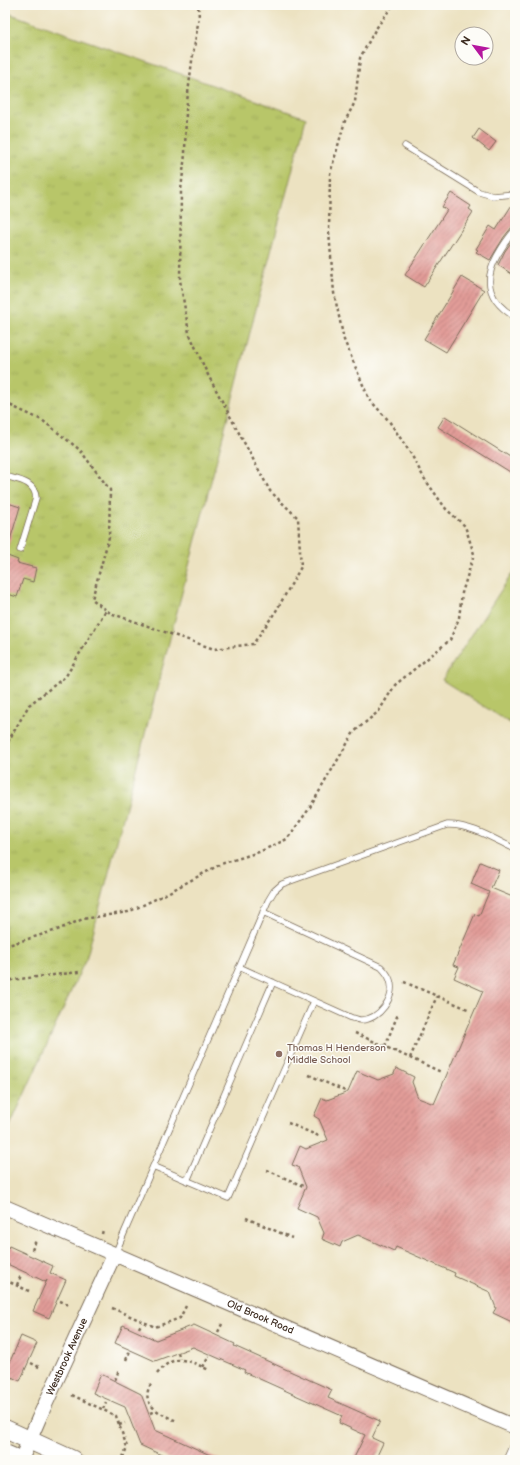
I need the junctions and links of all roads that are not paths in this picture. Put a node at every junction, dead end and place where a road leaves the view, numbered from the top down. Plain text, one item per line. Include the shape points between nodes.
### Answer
1 (404, 146) dead end
2 (515, 194) edge
3 (515, 230) edge
4 (515, 317) edge
5 (5, 476) edge
6 (20, 550) dead end
7 (515, 849) edge
8 (264, 912) junction
9 (239, 967) junction
10 (273, 982) junction
11 (314, 1001) junction
12 (153, 1166) junction
13 (187, 1181) junction
14 (5, 1207) edge
15 (114, 1255) junction
16 (515, 1427) edge
17 (5, 1429) edge
18 (30, 1440) junction
19 (515, 1440) edge
20 (5, 1454) edge
21 (20, 1460) edge
22 (73, 1460) edge
23 (506, 1460) edge

1 - 2 lane via 478,192 493,196
3 - 4 lane via 493,263 489,280 492,295 504,311
5 - 6 lane via 27,482 36,492
7 - 8 lane via 461,826 439,827 282,884 270,898
8 - 9 lane
8 - 11 lane via 373,962 381,967 391,981 387,1002 380,1012 361,1020
9 - 10 lane
9 - 12 lane
10 - 11 lane
10 - 13 lane
11 - 13 lane via 228,1198
12 - 13 lane
12 - 15 lane
14 - 15 street, Old Brook Road
15 - 16 street, Old Brook Road
15 - 18 street, Westbrook Avenue
17 - 18 main road
18 - 21 street, Westbrook Avenue
18 - 22 main road
19 - 23 lane
20 - 21 main road

